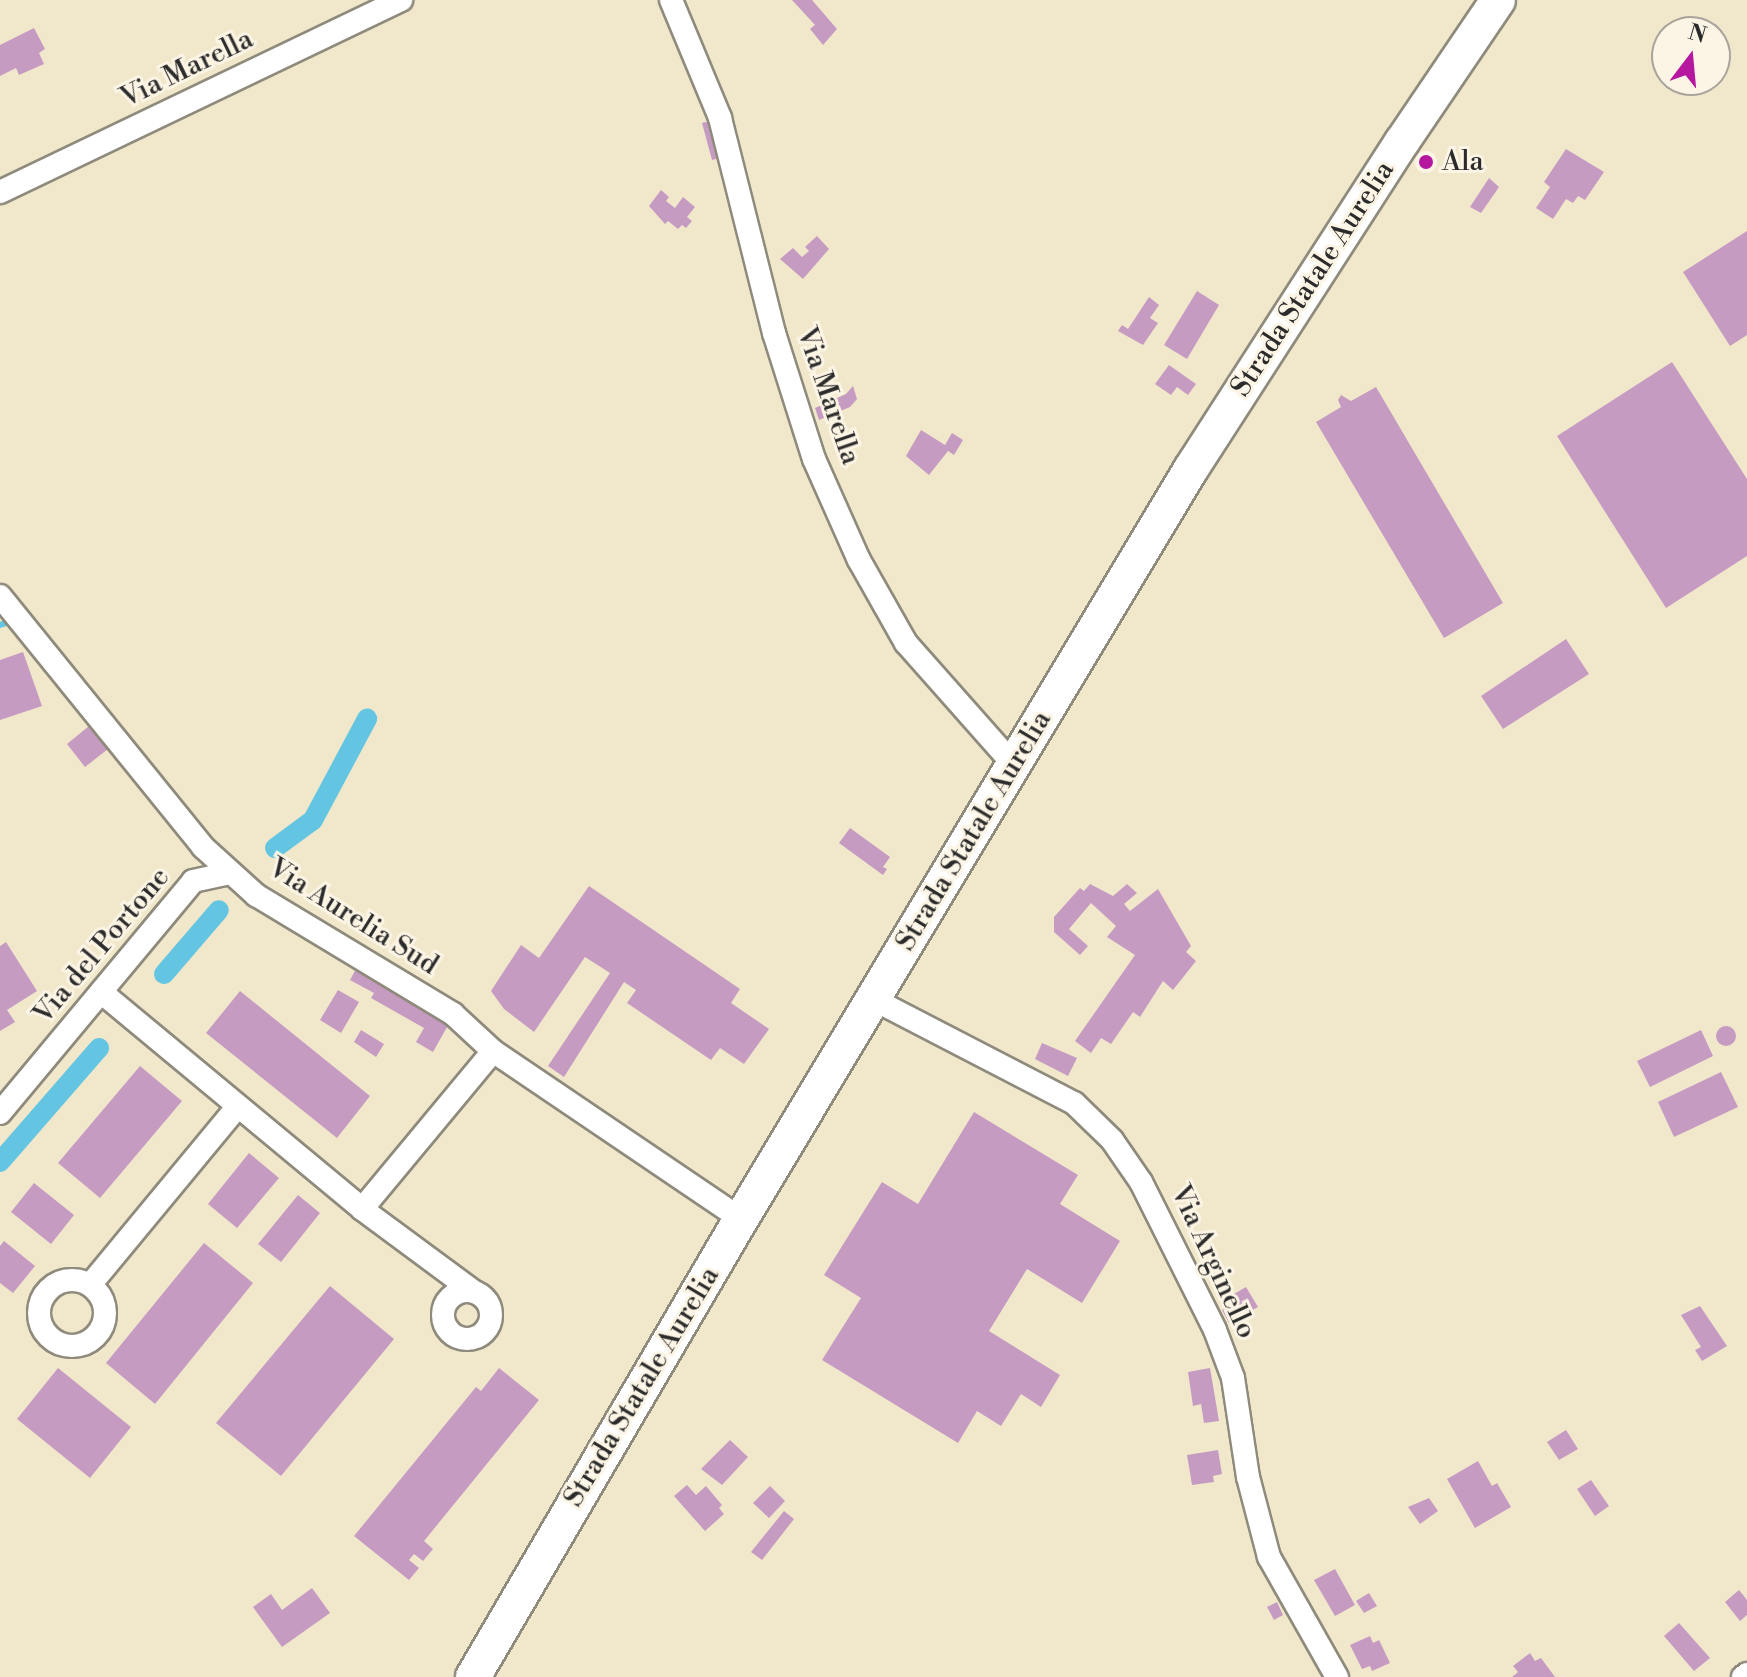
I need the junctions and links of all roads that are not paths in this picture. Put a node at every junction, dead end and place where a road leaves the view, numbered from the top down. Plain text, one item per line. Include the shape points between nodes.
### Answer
1 (401, 0) edge
2 (671, 0) edge
3 (1498, 0) edge
4 (0, 192) edge
5 (0, 596) edge
6 (1015, 766) junction
7 (230, 873) junction
8 (101, 992) junction
9 (873, 999) junction
10 (493, 1051) junction
11 (238, 1106) junction
12 (0, 1113) edge
13 (362, 1209) junction
14 (741, 1219) junction
15 (90, 1285) dead end
16 (474, 1292) dead end
17 (473, 1677) edge
18 (1337, 1677) edge

1 - 4 street, Via Marella
2 - 6 street, Via Marella via 720,118 774,333 810,446 859,560 906,643
3 - 6 main road, Strada Statale Aurelia via 1191,469
5 - 7 street, Via Aurelia Sud via 203,847
6 - 9 main road, Strada Statale Aurelia
7 - 8 street, Via del Portone via 193,881
7 - 10 street, Via Aurelia Sud via 256,895 453,1014
8 - 11 street
8 - 12 street, Via del Portone
9 - 14 main road, Strada Statale Aurelia
9 - 18 street, Via Arginello via 1074,1103 1112,1140 1141,1182 1215,1330 1233,1378 1248,1477 1269,1557
10 - 13 street
10 - 14 street, Via Aurelia Sud
11 - 13 street
11 - 15 street
13 - 16 street
14 - 17 main road, Strada Statale Aurelia

